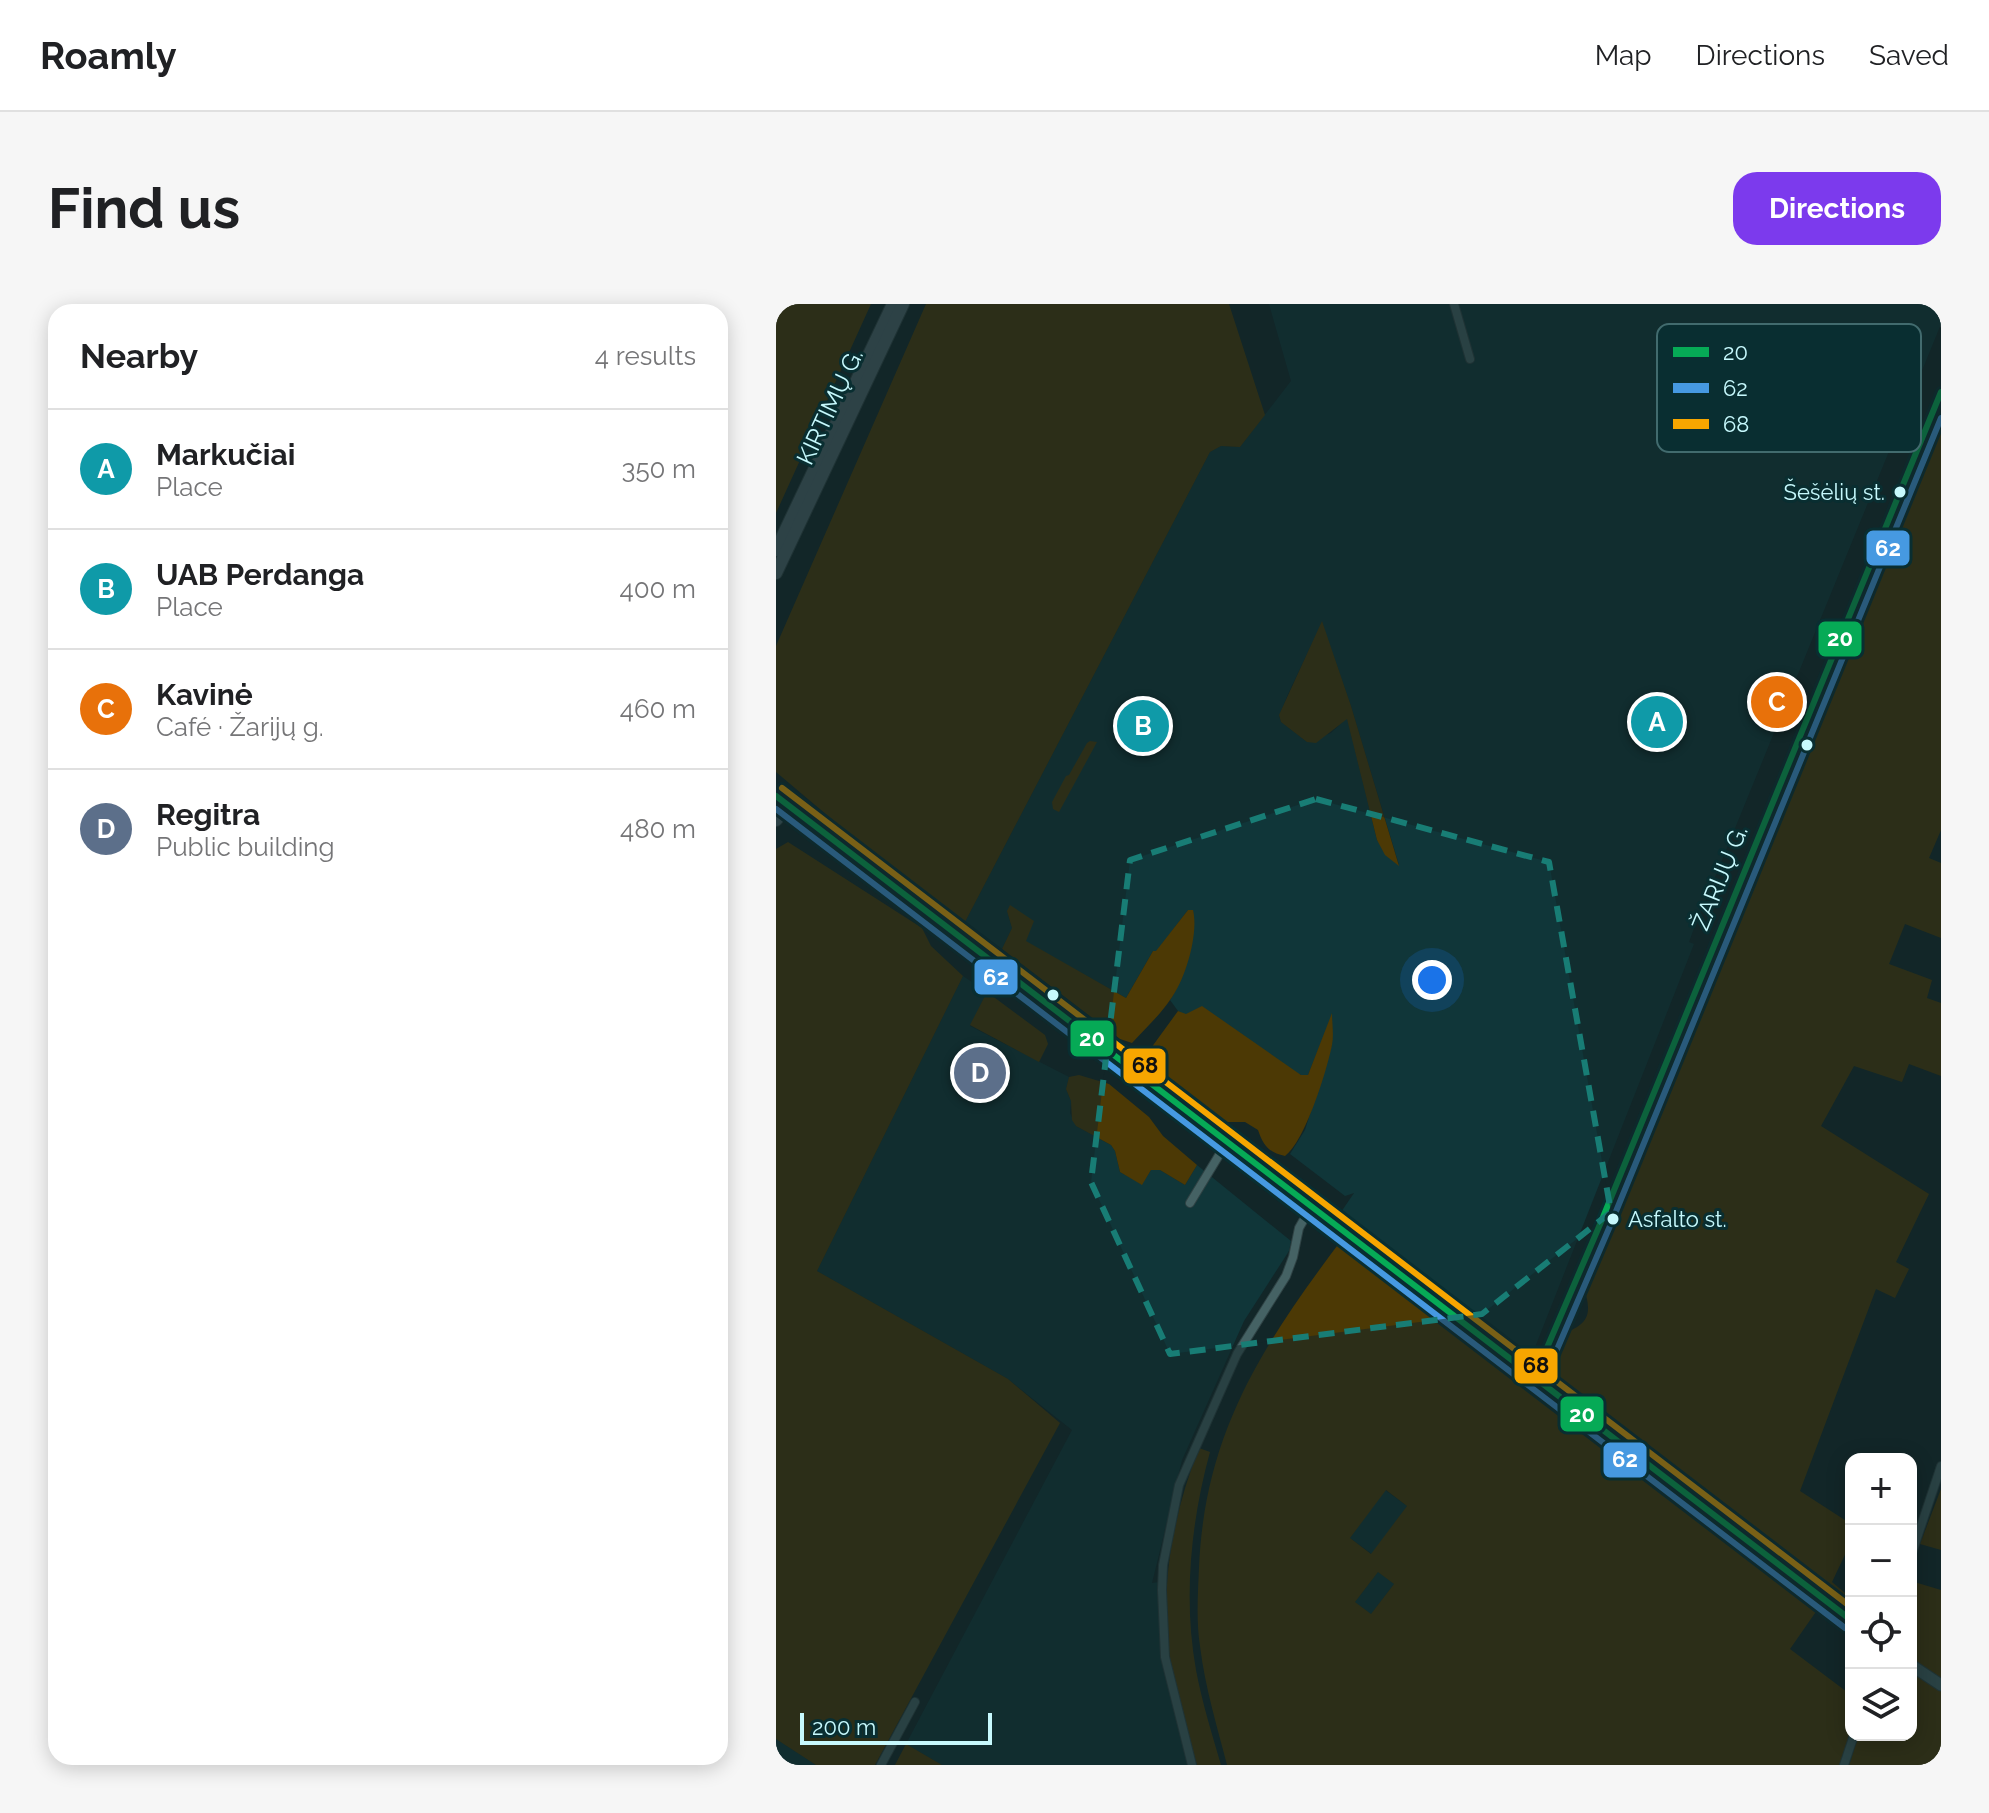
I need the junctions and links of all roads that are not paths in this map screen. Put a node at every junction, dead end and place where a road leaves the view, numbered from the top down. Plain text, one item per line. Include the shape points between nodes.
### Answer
1 (893, 304) edge
2 (903, 304) edge
3 (1454, 304) edge
4 (1470, 359) dead end
5 (1941, 392) edge
6 (1921, 441) edge
7 (1916, 452) edge
8 (776, 550) edge
9 (776, 573) edge
10 (776, 796) edge
11 (788, 806) junction
12 (776, 820) edge
13 (1227, 1142) junction
14 (1190, 1203) dead end
15 (1311, 1207) junction
16 (1534, 1378) junction
17 (1941, 1466) edge
18 (1917, 1538) edge
19 (1845, 1615) edge
20 (1917, 1669) edge
21 (1941, 1685) edge
22 (915, 1702) dead end
23 (1852, 1741) edge
24 (881, 1765) edge
25 (1192, 1765) edge
26 (1844, 1765) edge

1 - 8 highway, KIRTIMŲ G.
2 - 9 highway, KIRTIMŲ G.
3 - 4 street
5 - 6 street, ŽARIJŲ G.
7 - 16 street, ŽARIJŲ G.
10 - 11 main road
11 - 12 highway
11 - 13 main road
13 - 14 street
13 - 15 main road
15 - 16 main road
15 - 25 street via 1299,1228 1286,1276 1237,1354 1179,1485 1163,1565 1162,1603 1165,1657
16 - 19 main road
17 - 18 street
20 - 21 main road
22 - 24 street
23 - 26 street

